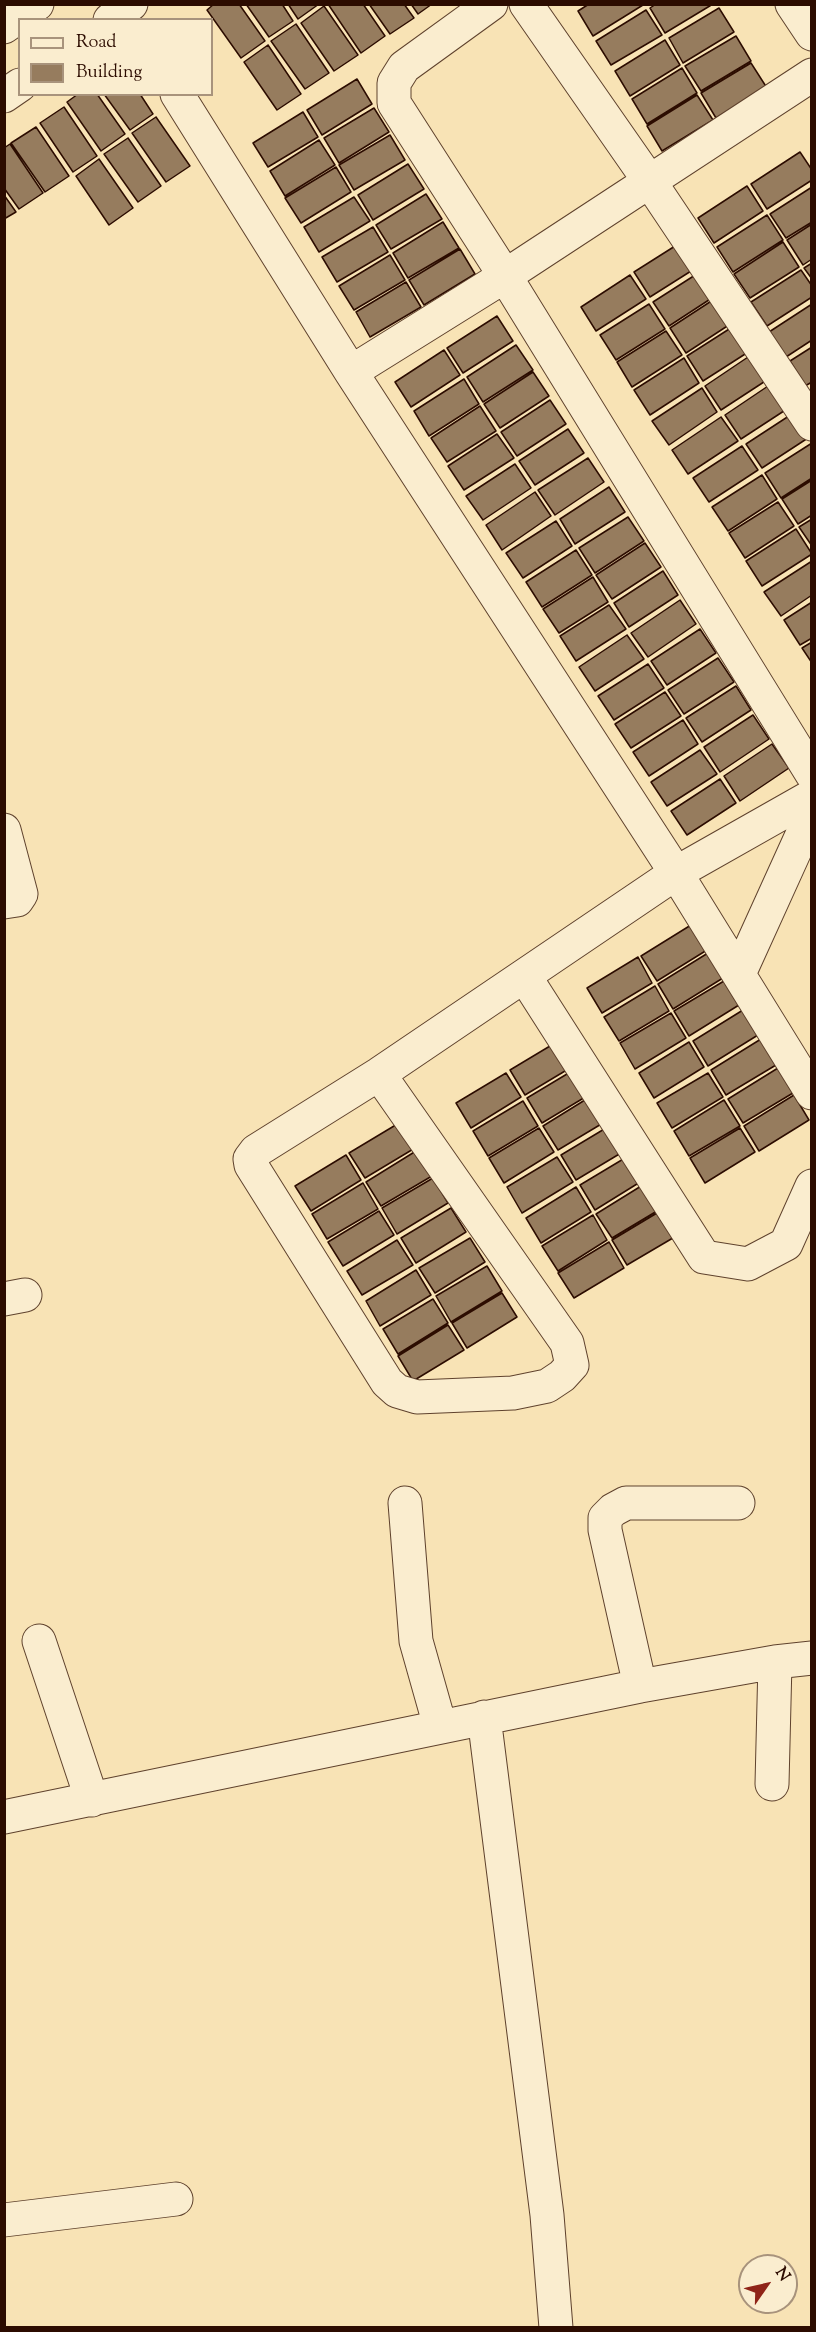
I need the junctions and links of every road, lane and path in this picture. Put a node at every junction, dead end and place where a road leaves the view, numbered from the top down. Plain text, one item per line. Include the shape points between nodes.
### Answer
1 (37, 4) edge
2 (491, 4) edge
3 (526, 4) edge
4 (792, 4) edge
5 (4, 27) edge
6 (812, 34) edge
7 (812, 75) edge
8 (18, 87) edge
9 (4, 96) edge
10 (178, 96) edge
11 (650, 182) junction
12 (506, 276) junction
13 (351, 372) junction
14 (812, 424) edge
15 (812, 774) edge
16 (812, 796) edge
17 (812, 813) edge
18 (4, 830) edge
19 (676, 873) junction
20 (4, 902) edge
21 (739, 974) junction
22 (525, 977) junction
23 (379, 1074) junction
24 (812, 1093) edge
25 (812, 1186) edge
26 (405, 1503) dead end
27 (738, 1503) dead end
28 (39, 1641) dead end
29 (812, 1658) edge
30 (775, 1662) junction
31 (640, 1686) junction
32 (484, 1717) junction
33 (440, 1726) junction
34 (772, 1784) dead end
35 (92, 1800) junction
36 (4, 1817) edge
37 (176, 2199) dead end
38 (4, 2220) edge
39 (556, 2328) edge

1 - 5 street
2 - 12 street via 404,67 393,92 394,103
3 - 11 street
4 - 6 street
7 - 11 street
8 - 9 street
10 - 13 street
11 - 12 street
11 - 14 street
12 - 13 street
12 - 15 street
13 - 19 street
16 - 19 street
17 - 21 street
18 - 20 street via 21,894 17,900
19 - 21 street
19 - 22 street
21 - 24 street
22 - 23 street
22 - 25 street via 704,1257 748,1264 786,1244
23 - 23 street via 256,1150 251,1164 396,1391 417,1397 513,1393 547,1386 572,1365 567,1343
26 - 33 street via 416,1641
27 - 31 street via 626,1503 605,1518
28 - 35 street
29 - 30 street
30 - 31 street
30 - 34 street
31 - 32 street
32 - 33 street
32 - 39 street via 547,2215
33 - 35 street
35 - 36 street
37 - 38 street

